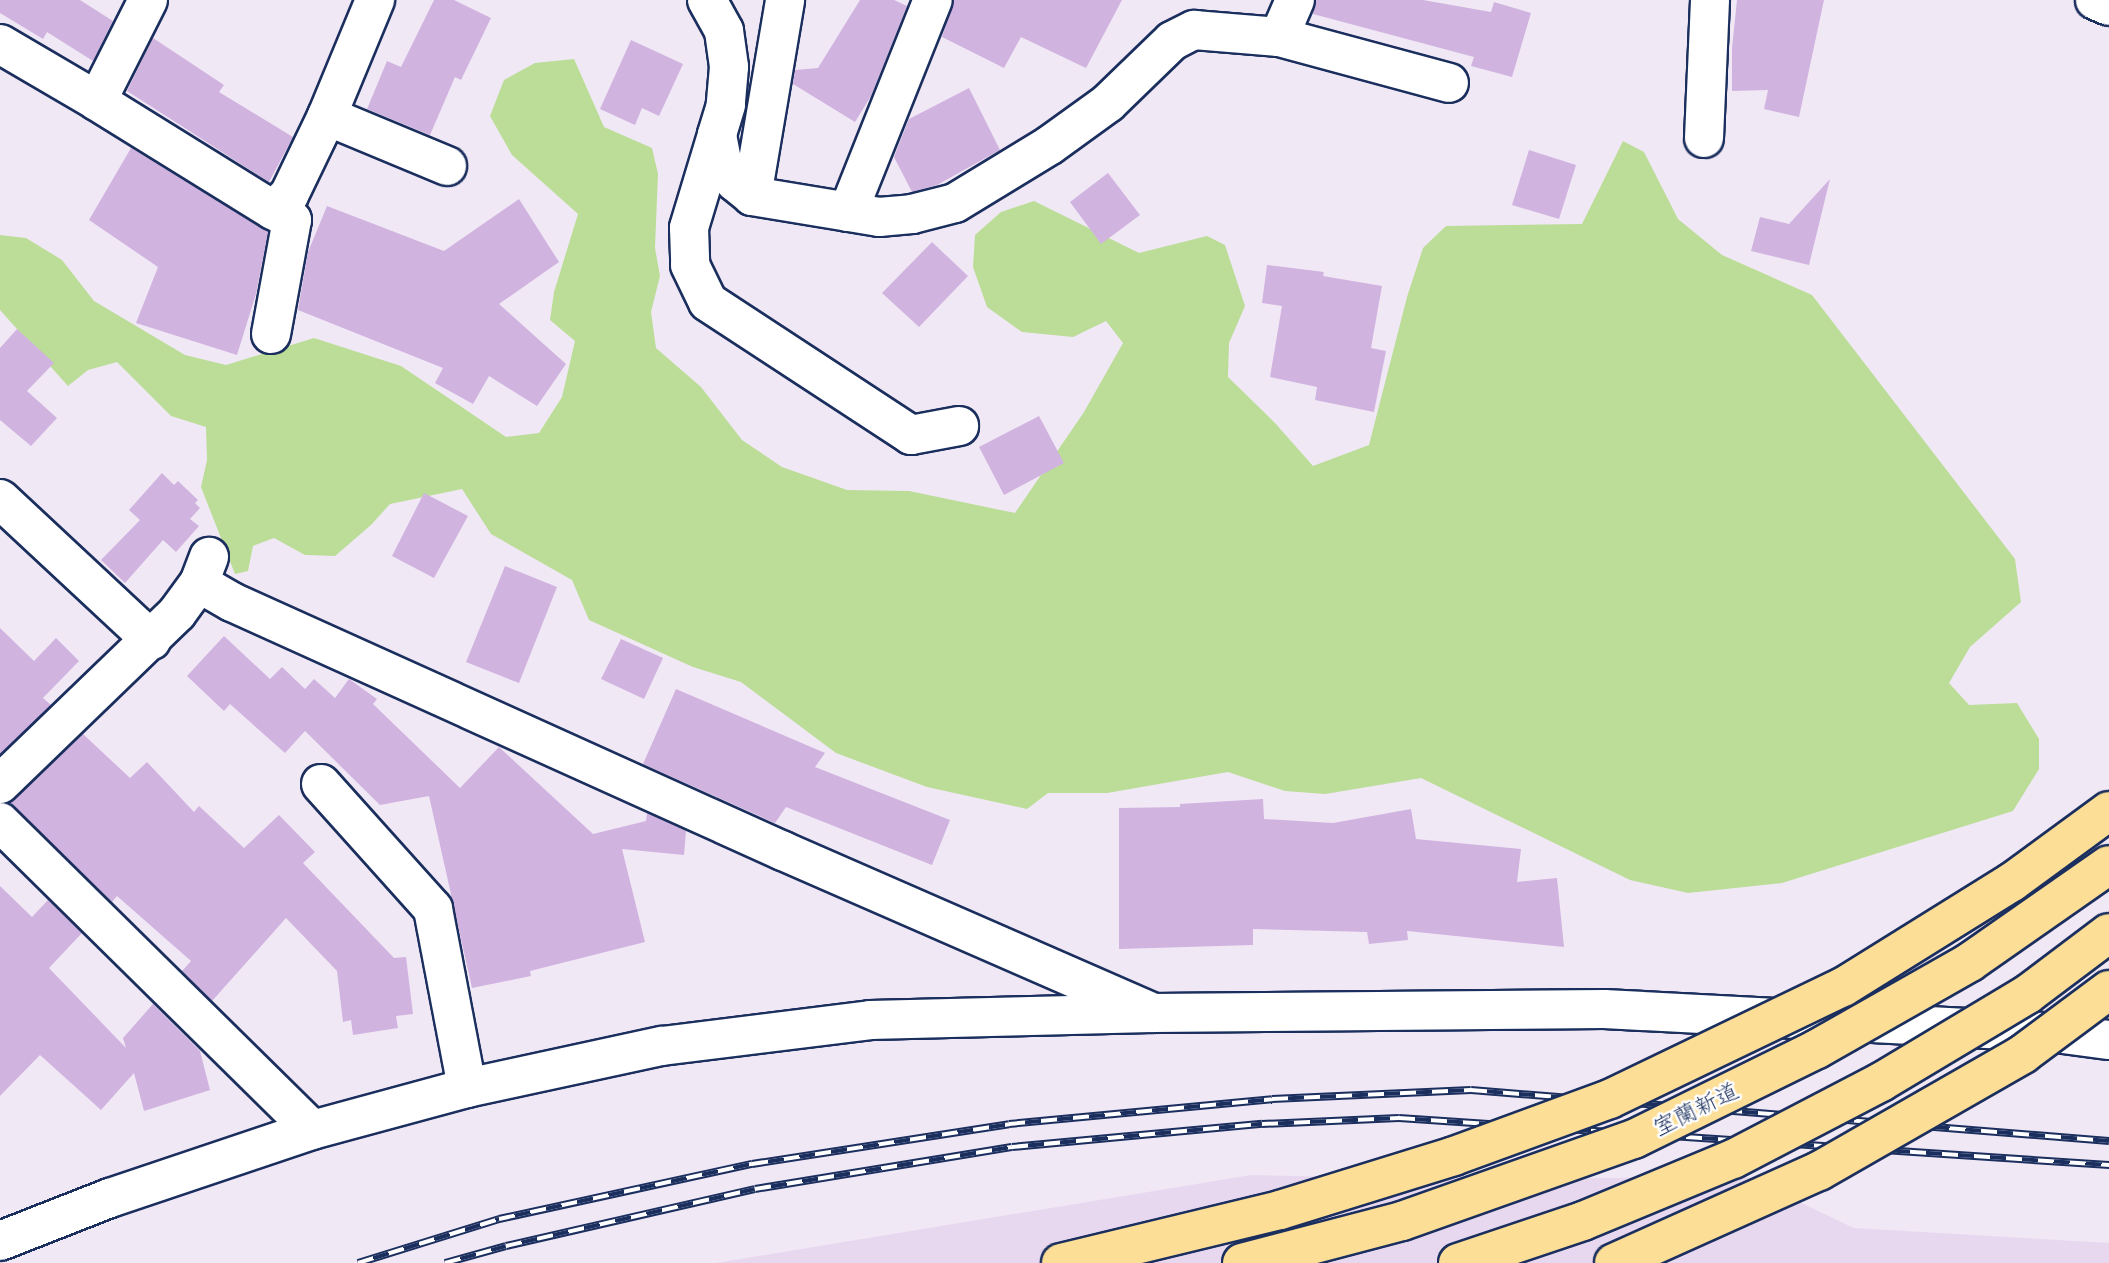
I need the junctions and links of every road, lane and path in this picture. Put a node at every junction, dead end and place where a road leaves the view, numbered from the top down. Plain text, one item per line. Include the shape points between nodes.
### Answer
1 (148, 0) edge
2 (375, 0) edge
3 (707, 0) edge
4 (786, 0) edge
5 (933, 0) edge
6 (1295, 0) edge
7 (1710, 0) edge
8 (2095, 0) edge
9 (2109, 6) edge
10 (1279, 37) junction
11 (0, 44) edge
12 (1449, 83) dead end
13 (97, 101) junction
14 (327, 116) junction
15 (717, 135) junction
16 (1704, 138) dead end
17 (447, 166) dead end
18 (752, 197) junction
19 (273, 210) junction
20 (848, 212) junction
21 (271, 334) dead end
22 (960, 426) dead end
23 (0, 499) edge
24 (152, 640) junction
25 (0, 784) edge
26 (321, 784) dead end
27 (2109, 811) edge
28 (0, 822) edge
29 (2109, 864) edge
30 (2109, 933) edge
31 (2109, 990) edge
32 (1153, 1013) junction
33 (2109, 1040) edge
34 (467, 1088) junction
35 (312, 1130) junction
36 (0, 1241) edge
37 (1061, 1263) edge
38 (1242, 1263) edge
39 (1458, 1263) edge
40 (1614, 1263) edge

1 - 13 street
2 - 14 street
3 - 15 street via 724,31 729,67 726,105
4 - 18 street
5 - 20 street
6 - 10 street
7 - 16 street
8 - 9 street
10 - 12 street
10 - 20 street via 1194,30 1172,41 1108,103 1050,145 955,203 879,217
11 - 13 street
13 - 19 street
14 - 17 street
14 - 19 street via 289,194
15 - 18 street via 723,166
15 - 22 street via 689,228 690,265 708,302 911,435
18 - 20 street
19 - 21 street via 292,220
23 - 24 street
24 - 25 street
24 - 32 street via 204,570 232,602
26 - 34 street via 433,909
27 - 37 highway, bridge via 2012,882 1843,987 1610,1099 1454,1156 1280,1210
28 - 35 street
29 - 38 highway, 室蘭新道, bridge via 1970,962 1817,1049 1634,1139 1402,1221
30 - 39 highway, bridge via 2028,995 1881,1082 1733,1159 1583,1222
31 - 40 highway, bridge via 2023,1054 1819,1171
32 - 33 street via 1604,1009 2048,1032
32 - 34 street via 870,1020 662,1046
34 - 35 street
35 - 36 street via 110,1198

